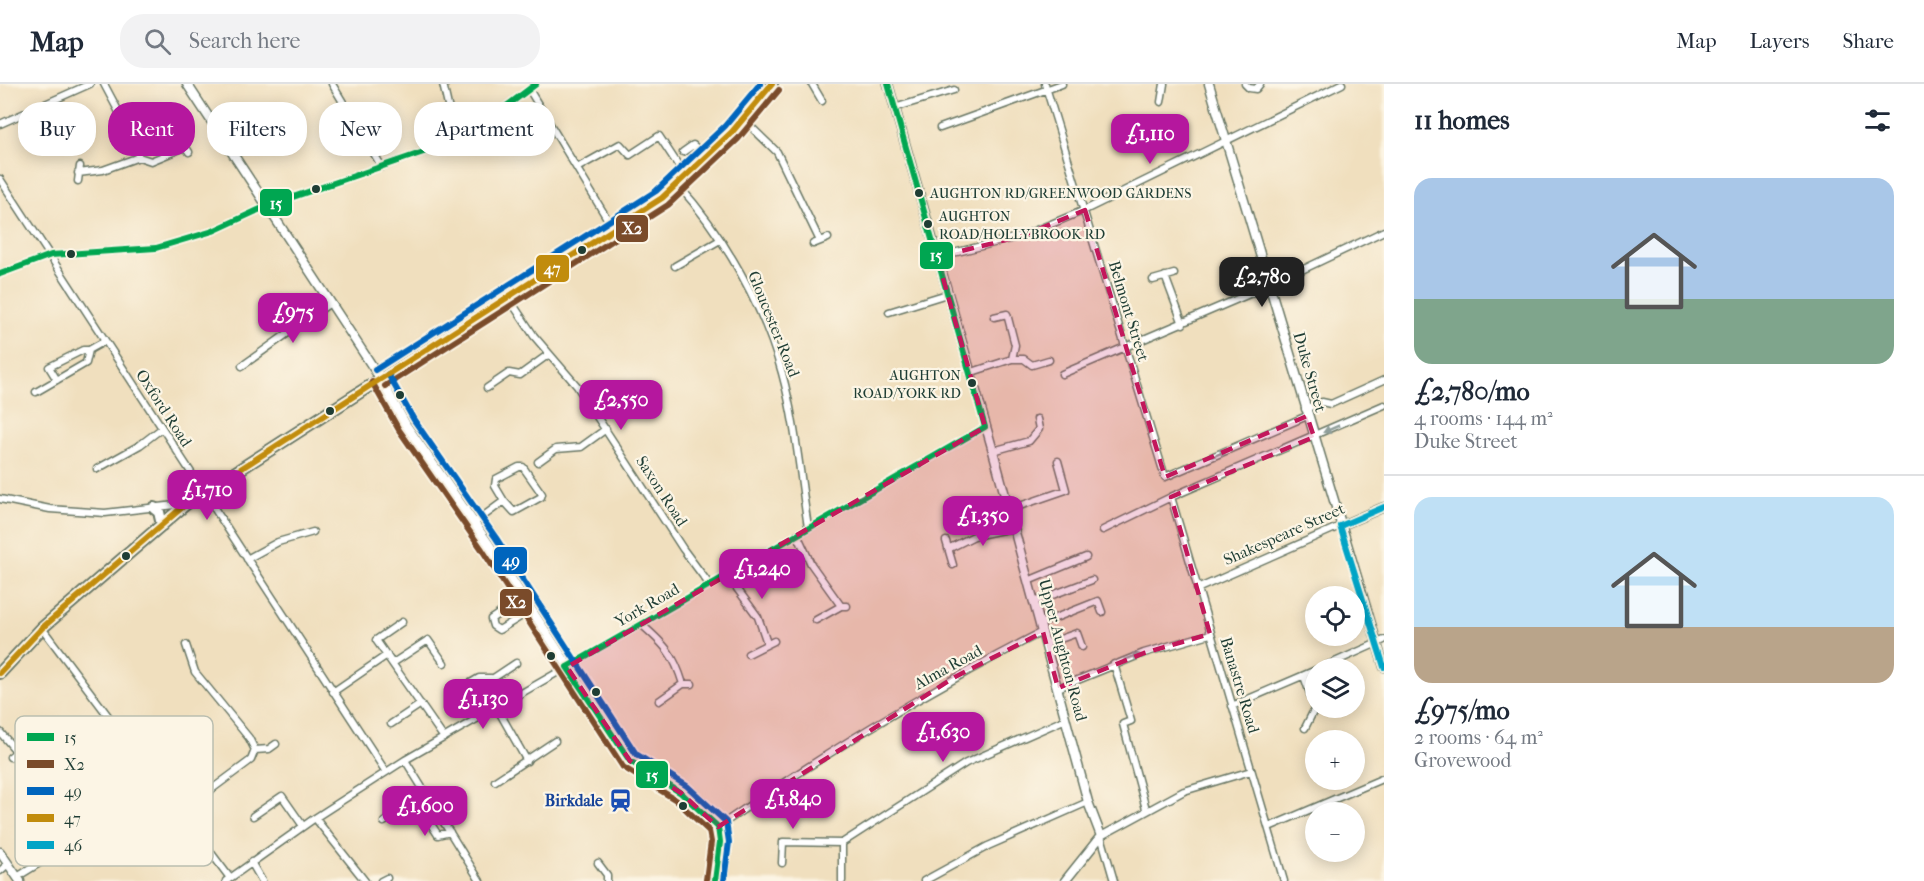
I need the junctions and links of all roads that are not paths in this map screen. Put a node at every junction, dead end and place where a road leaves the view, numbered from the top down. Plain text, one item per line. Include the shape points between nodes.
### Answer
1 (90, 84) edge
2 (104, 84) edge
3 (187, 84) edge
4 (332, 84) edge
5 (444, 84) edge
6 (536, 84) edge
7 (772, 84) edge
8 (812, 84) edge
9 (888, 84) edge
10 (1062, 84) edge
11 (1164, 84) edge
12 (1209, 84) edge
13 (1245, 84) edge
14 (1260, 84) edge
15 (1342, 84) edge
16 (75, 87) edge
17 (1046, 87) edge
18 (954, 90) dead end
19 (530, 91) junction
20 (822, 101) dead end
21 (447, 102) edge
22 (512, 102) edge
23 (1161, 102) dead end
24 (894, 108) junction
25 (743, 119) junction
26 (0, 124) edge
27 (940, 128) dead end
28 (1226, 142) junction
29 (682, 152) dead end
30 (167, 156) edge
31 (414, 156) edge
32 (140, 157) junction
33 (706, 157) junction
34 (382, 167) junction
35 (576, 168) junction
36 (79, 173) dead end
37 (0, 178) edge
38 (682, 181) junction
39 (267, 206) junction
40 (1085, 210) junction
41 (614, 230) junction
42 (1384, 231) edge
43 (828, 238) dead end
44 (720, 240) junction
45 (820, 241) junction
46 (813, 244) dead end
47 (51, 255) junction
48 (937, 257) junction
49 (675, 266) dead end
50 (1174, 273) dead end
51 (0, 274) edge
52 (1165, 276) junction
53 (1153, 280) dead end
54 (1268, 286) junction
55 (947, 294) junction
56 (508, 297) junction
57 (330, 303) junction
58 (890, 312) dead end
59 (994, 317) dead end
60 (1183, 324) junction
61 (105, 340) junction
62 (1126, 349) junction
63 (89, 350) junction
64 (549, 354) junction
65 (1012, 359) junction
66 (1049, 360) dead end
67 (242, 366) dead end
68 (969, 374) junction
69 (1062, 374) dead end
70 (380, 378) junction
71 (57, 380) junction
72 (1384, 380) edge
73 (487, 388) dead end
74 (36, 392) dead end
75 (1384, 405) edge
76 (1306, 413) junction
77 (1037, 419) dead end
78 (985, 427) junction
79 (161, 429) junction
80 (606, 429) junction
81 (1314, 437) junction
82 (993, 451) junction
83 (1058, 461) dead end
84 (538, 462) dead end
85 (97, 469) dead end
86 (203, 492) junction
87 (1171, 497) junction
88 (0, 499) edge
89 (504, 501) junction
90 (186, 504) junction
91 (1384, 507) edge
92 (154, 508) junction
93 (1008, 510) junction
94 (474, 523) junction
95 (162, 525) junction
96 (1340, 526) junction
97 (808, 527) junction
98 (1013, 528) junction
99 (1103, 530) dead end
100 (313, 532) dead end
101 (797, 534) junction
102 (946, 541) dead end
103 (948, 549) junction
104 (1086, 557) dead end
105 (247, 559) junction
106 (953, 565) dead end
107 (727, 575) junction
108 (1092, 580) dead end
109 (1028, 581) junction
110 (710, 584) junction
111 (1197, 589) junction
112 (522, 598) junction
113 (1034, 602) junction
114 (530, 611) junction
115 (1102, 612) dead end
116 (816, 620) dead end
117 (402, 622) dead end
118 (641, 624) junction
119 (42, 628) junction
120 (1041, 628) junction
121 (1210, 634) junction
122 (774, 641) dead end
123 (1380, 642) edge
124 (767, 643) junction
125 (1046, 644) junction
126 (186, 645) dead end
127 (1082, 647) dead end
128 (748, 654) dead end
129 (387, 655) junction
130 (1344, 658) edge
131 (393, 663) junction
132 (444, 663) dead end
133 (516, 663) dead end
134 (1114, 664) junction
135 (567, 667) junction
136 (1384, 667) edge
137 (0, 674) edge
138 (1304, 676) joint
139 (491, 678) junction
140 (683, 684) junction
141 (692, 684) dead end
142 (1058, 688) junction
143 (333, 692) junction
144 (450, 695) dead end
145 (658, 701) dead end
146 (421, 704) junction
147 (1232, 706) junction
148 (500, 707) junction
149 (108, 716) edge
150 (1066, 719) junction
151 (391, 724) dead end
152 (1305, 728) dead end
153 (0, 732) edge
154 (444, 738) junction
155 (555, 741) dead end
156 (276, 744) dead end
157 (15, 750) edge
158 (255, 750) junction
159 (15, 753) edge
160 (10, 757) dead end
161 (405, 760) junction
162 (527, 761) junction
163 (1251, 771) junction
164 (386, 772) junction
165 (1384, 778) edge
166 (495, 782) dead end
167 (213, 788) edge
168 (426, 795) junction
169 (416, 801) junction
170 (1088, 802) junction
171 (1146, 809) junction
172 (253, 816) dead end
173 (315, 818) junction
174 (384, 822) dead end
175 (303, 826) junction
176 (718, 827) junction
177 (1269, 827) junction
178 (450, 832) junction
179 (1101, 836) junction
180 (842, 843) junction
181 (0, 852) edge
182 (213, 859) edge
183 (251, 862) junction
184 (782, 862) dead end
185 (598, 863) dead end
186 (8, 864) junction
187 (39, 866) edge
188 (0, 871) edge
189 (19, 879) edge
190 (228, 880) edge
191 (262, 881) edge
192 (365, 881) edge
193 (480, 881) edge
194 (607, 881) edge
195 (715, 881) edge
196 (842, 881) edge
197 (924, 881) edge
198 (1065, 881) edge
199 (1114, 881) edge
200 (1284, 881) edge

1 - 16 street
2 - 32 street
3 - 39 street
4 - 34 street
5 - 21 street
6 - 19 street
7 - 25 highway
8 - 20 street
9 - 24 street, Upper Aughton Road
10 - 17 street
11 - 23 street
12 - 28 street, Duke Street
13 - 14 street via 1256,89
15 - 28 street
16 - 26 street
17 - 27 street
17 - 40 street, Belmont Street
18 - 24 street
19 - 22 street
19 - 35 street
24 - 48 street, Upper Aughton Road
25 - 33 highway
25 - 45 street via 777,152
28 - 40 street
28 - 54 street, Duke Street
29 - 33 street via 693,145
30 - 32 street via 151,161
31 - 34 street
32 - 36 street via 104,170
33 - 38 highway
34 - 39 street
35 - 38 street, Gloucester Road via 620,144 630,155 659,136
35 - 41 street
37 - 47 street, Oxford Road
38 - 41 highway
38 - 44 street, Gloucester Road
39 - 47 street via 213,231 156,248
39 - 57 street
40 - 48 street via 1023,236
40 - 62 street, Belmont Street
41 - 56 highway
42 - 54 street
43 - 45 street
44 - 49 street
44 - 97 street, Gloucester Road via 739,272 781,370 796,439
45 - 46 street
47 - 51 street
47 - 61 street, Oxford Road
48 - 55 street, Upper Aughton Road
50 - 52 street
52 - 53 street
52 - 60 street
54 - 60 street
54 - 76 street, Duke Street
55 - 58 street
55 - 68 street, Upper Aughton Road
56 - 64 street, Saxon Road
56 - 70 highway
57 - 67 street
57 - 70 street
59 - 65 street via 1007,314 1015,345
60 - 62 street
61 - 63 street
61 - 79 street, Oxford Road
62 - 69 street
62 -> 76 street, Belmont Street via 1166,477
63 - 71 street via 86,363
63 - 71 street via 49,367
64 - 73 street via 520,375 509,373
64 - 80 street, Saxon Road
65 - 66 street via 1024,359 1032,365
65 - 68 street
68 - 78 street, Upper Aughton Road
70 - 86 highway
70 - 94 street via 406,425
71 - 74 street
72 - 76 street via 1331,404 1322,402
75 -> 81 street
76 - 81 street, Duke Street
77 - 82 street via 1039,429 1029,441
78 - 82 street, Upper Aughton Road
78 - 97 street, York Road
79 - 85 street
79 - 86 street, Oxford Road
80 - 84 street via 581,447 556,448
80 - 110 street, Saxon Road
81 - 87 street
81 - 96 street, Duke Street
82 - 93 street, Upper Aughton Road
83 - 93 street via 1066,490
86 - 90 highway
86 - 105 street, Oxford Road
87 - 99 street
87 - 111 street, Banastre Road
88 - 92 street via 51,509 105,513
89 - 89 street via 495,486 496,480 523,467 541,497 514,512
89 - 94 street
90 - 92 street
90 - 95 highway
91 - 96 street, Shakespeare Street
92 - 95 highway
93 - 98 street, Upper Aughton Road
94 - 112 street
95 - 119 highway
96 - 111 street, Shakespeare Street
96 - 123 street, Duke Street
97 - 101 street, York Road
98 - 103 street via 974,536
98 - 109 street, Upper Aughton Road
100 - 105 street via 278,542
101 - 107 street, York Road
101 - 116 street via 812,564 844,606
102 - 103 street
103 - 106 street
104 - 109 street
105 - 143 street, Oxford Road
107 - 110 street, York Road
107 - 124 street via 758,617
108 - 113 street
109 - 113 street, Upper Aughton Road
110 - 118 street, York Road
111 - 121 street, Banastre Road
112 - 114 street
112 - 114 street via 494,614 493,626 499,630
113 - 120 street, Upper Aughton Road
114 - 135 street
115 - 120 street, Alma Road via 1098,601
117 - 129 street via 376,640
118 - 135 street, York Road
118 - 140 street via 675,658
119 - 137 highway
119 - 149 street
120 - 125 street, Upper Aughton Road
120 - 176 street, Alma Road via 955,676 783,782
134 -> 121 street
121 - 147 street, Banastre Road
122 - 124 street
123 - 130 street
123 - 136 street, Duke Street
124 - 128 street
125 - 127 street via 1077,633
125 - 142 street, Upper Aughton Road
126 - 158 street via 195,672
129 - 131 street
129 - 143 street
131 - 132 street via 428,640
131 - 146 street
133 - 139 street
134 - 142 street
134 - 171 street via 1131,721 1123,724
135 - 148 street, York Road
135 - 176 street via 630,761 681,793
138 - 147 street
138 - 152 street via 1315,708
139 - 144 street via 479,678
139 - 148 street via 490,687
140 - 141 street
140 - 145 street
142 - 150 street, Upper Aughton Road
143 - 164 street, Oxford Road
146 - 151 street
146 - 154 street
147 - 163 street, Banastre Road
148 - 154 street, York Road
148 - 162 street
150 - 170 street, Upper Aughton Road
150 - 180 street via 966,762
153 - 157 street
154 - 161 street, York Road
155 - 162 street
156 - 158 street
158 - 167 street via 251,760
159 - 160 street
161 - 164 street, York Road
161 - 168 street
162 - 166 street
163 - 171 street via 1184,791
163 - 177 street, Banastre Road
164 - 173 street, York Road
165 - 177 street
168 - 169 street
168 - 178 street
169 - 174 street
169 - 178 street via 438,835
170 - 179 street, Upper Aughton Road
170 - 197 street via 997,842
171 - 179 street
172 - 175 street via 282,796
173 - 175 street, York Road
173 - 192 street
175 - 183 street, York Road
176 - 195 street
177 - 200 street, Banastre Road
178 - 193 street
179 - 198 street
179 - 199 street, Upper Aughton Road
180 - 184 street via 783,842
180 - 196 street
181 - 186 street
182 - 190 street
183 - 190 street, York Road
183 - 191 street
185 - 194 street
186 - 188 street
186 - 189 street
187 - 189 street

